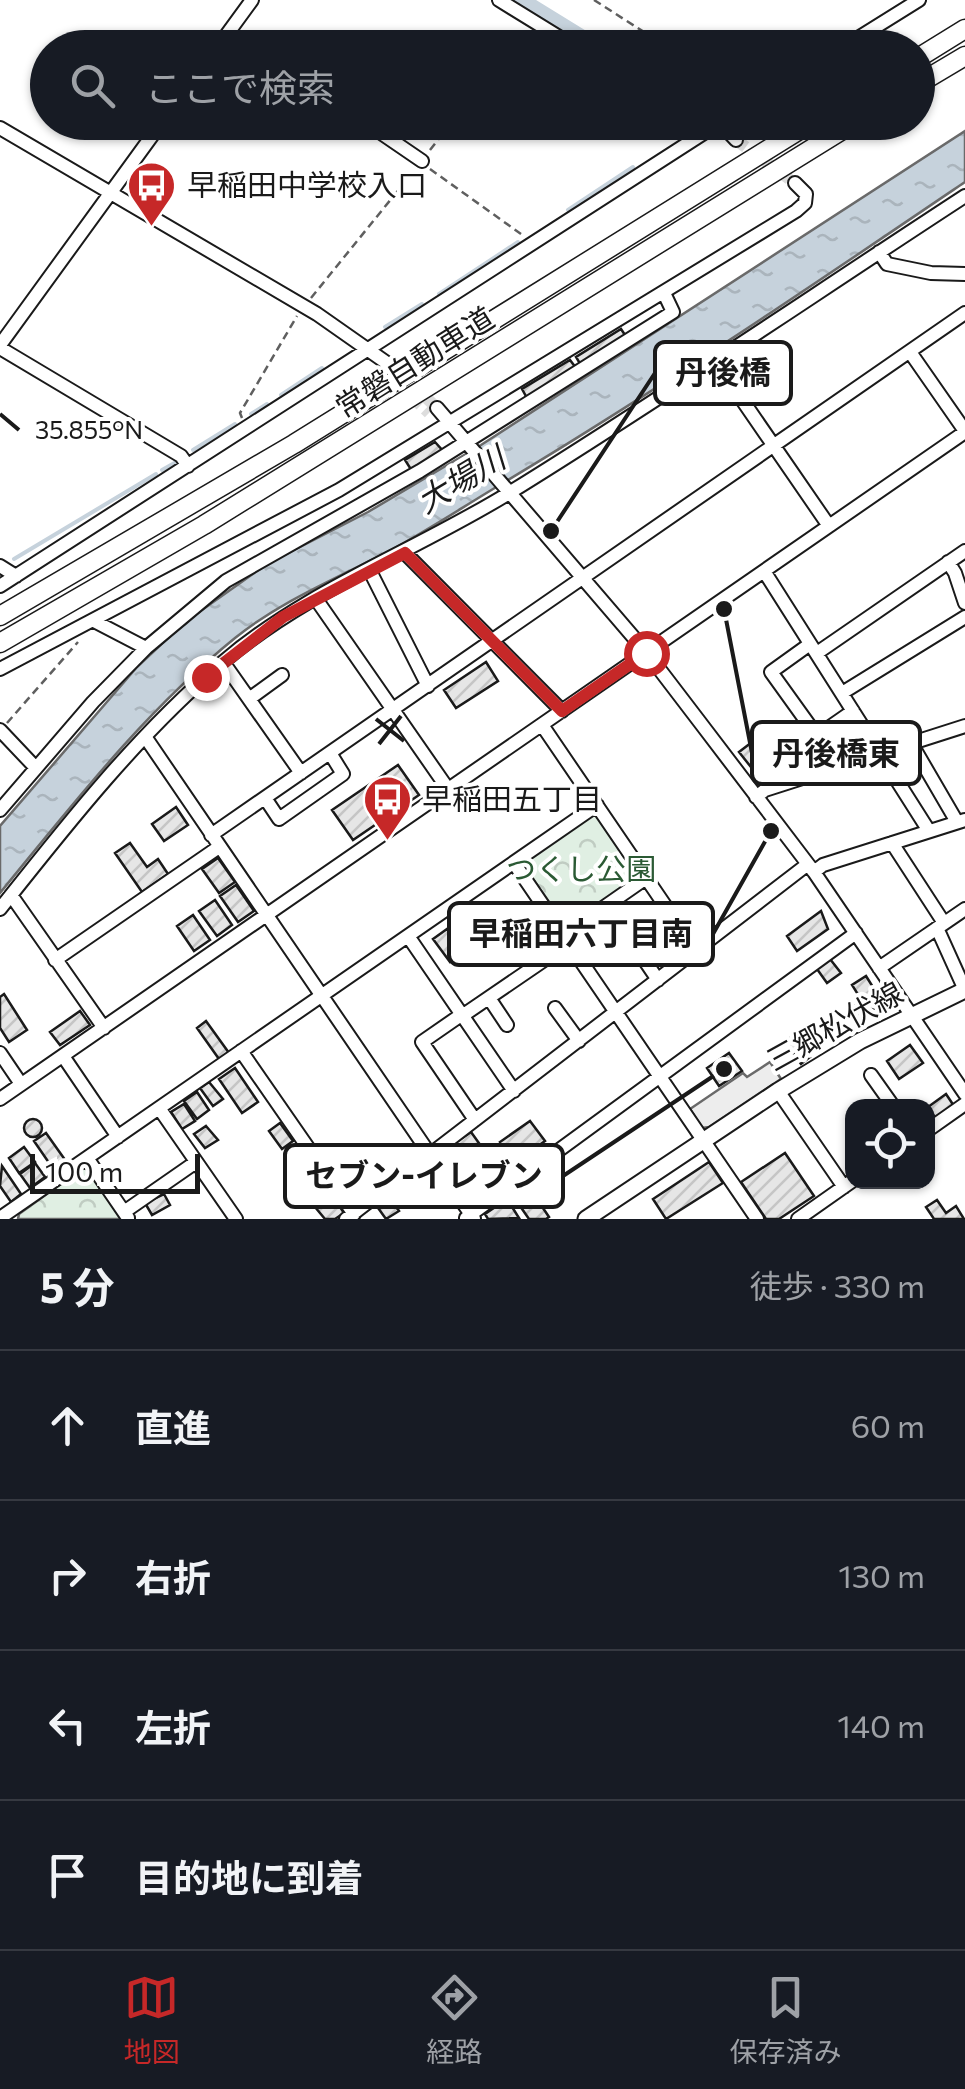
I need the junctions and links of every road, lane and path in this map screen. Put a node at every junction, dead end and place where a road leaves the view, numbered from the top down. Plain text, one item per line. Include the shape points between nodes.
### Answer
1 (252, 0) edge
2 (499, 0) edge
3 (594, 0) edge
4 (919, 0) edge
5 (536, 22) junction
6 (965, 29) edge
7 (230, 30) edge
8 (530, 30) edge
9 (549, 30) edge
10 (641, 30) edge
11 (871, 30) edge
12 (935, 48) edge
13 (965, 56) edge
14 (935, 74) edge
15 (0, 128) edge
16 (149, 140) edge
17 (392, 140) edge
18 (438, 140) edge
19 (692, 140) edge
20 (783, 140) edge
21 (826, 140) edge
22 (422, 160) joint
23 (795, 183) dead end
24 (110, 194) junction
25 (965, 196) edge
26 (531, 245) junction
27 (879, 252) junction
28 (965, 274) edge
29 (664, 293) junction
30 (304, 307) junction
31 (965, 314) edge
32 (0, 346) edge
33 (369, 349) junction
34 (910, 352) junction
35 (714, 359) junction
36 (390, 370) tunnel mouth
37 (433, 410) tunnel mouth
38 (448, 423) junction
39 (246, 428) junction
40 (965, 431) edge
41 (467, 445) junction
42 (774, 446) junction
43 (188, 466) junction
44 (507, 491) junction
45 (288, 517) junction
46 (829, 526) junction
47 (312, 533) junction
48 (965, 550) edge
49 (405, 553) junction
50 (948, 562) junction
51 (0, 566) edge
52 (370, 571) junction
53 (764, 571) junction
54 (16, 576) junction
55 (582, 578) junction
56 (0, 586) edge
57 (316, 599) junction
58 (965, 603) edge
59 (0, 616) edge
60 (965, 617) edge
61 (94, 622) junction
62 (492, 641) junction
63 (0, 643) edge
64 (146, 648) junction
65 (814, 648) junction
66 (646, 653) junction
67 (223, 662) junction
68 (0, 669) edge
69 (282, 675) dead end
70 (428, 686) junction
71 (842, 693) junction
72 (249, 699) junction
73 (393, 710) junction
74 (562, 711) junction
75 (853, 711) junction
76 (542, 725) junction
77 (965, 726) edge
78 (0, 730) edge
79 (146, 738) junction
80 (911, 743) junction
81 (330, 753) junction
82 (880, 753) junction
83 (35, 767) junction
84 (300, 773) junction
85 (448, 790) junction
86 (756, 797) junction
87 (265, 798) junction
88 (597, 805) junction
89 (0, 810) edge
90 (961, 821) edge
91 (929, 831) junction
92 (215, 841) junction
93 (892, 843) junction
94 (514, 863) junction
95 (811, 868) junction
96 (646, 878) junction
97 (11, 895) junction
98 (607, 906) junction
99 (0, 909) edge
100 (965, 909) edge
101 (267, 915) junction
102 (940, 926) junction
103 (856, 933) junction
104 (408, 936) junction
105 (566, 939) junction
106 (696, 950) junction
107 (55, 960) junction
108 (879, 968) junction
109 (658, 980) junction
110 (965, 990) edge
111 (322, 995) junction
112 (488, 998) junction
113 (555, 1008) dead end
114 (616, 1012) junction
115 (911, 1015) junction
116 (461, 1016) junction
117 (507, 1025) dead end
118 (104, 1028) junction
119 (579, 1041) junction
120 (242, 1051) junction
121 (0, 1053) edge
122 (63, 1056) junction
123 (872, 1074) dead end
124 (660, 1076) junction
125 (21, 1084) junction
126 (778, 1091) junction
127 (514, 1092) junction
128 (965, 1094) edge
129 (0, 1099) edge
130 (888, 1099) edge
131 (965, 1104) edge
132 (159, 1108) junction
133 (476, 1120) junction
134 (935, 1125) edge
135 (118, 1137) junction
136 (704, 1140) junction
137 (430, 1154) junction
138 (87, 1158) junction
139 (196, 1162) junction
140 (845, 1180) edge
141 (845, 1186) edge
142 (126, 1215) edge
143 (350, 1216) edge
144 (5, 1217) edge
145 (470, 1218) edge
146 (236, 1219) edge
147 (586, 1219) edge
148 (758, 1219) edge
149 (798, 1219) edge

1 - 7 street
2 - 5 street
3 - 10 path
4 - 11 street
5 - 8 path
5 - 9 street
6 - 12 highway
13 - 14 highway
15 - 24 street
16 - 24 street
17 - 22 street
18 - 22 path
19 - 26 street
20 - 59 highway, 常磐自動車道 via 294,444
21 - 63 highway, 常磐自動車道 via 236,506
23 - 29 street via 806,194 796,212
24 - 30 street
24 - 32 street
25 - 27 street
26 - 30 path via 421,162
26 - 33 street
27 - 28 street via 887,264
27 - 35 street
29 - 38 street
29 - 41 street via 673,312
30 - 33 street
30 - 39 path via 240,413
31 - 34 street
32 - 43 street
33 - 36 street
33 - 39 street
34 - 40 street
34 - 42 street
35 - 42 street
35 - 44 street
37 - 38 street
38 - 41 street
38 - 45 street
39 - 43 street
40 - 46 street
41 - 44 street
41 - 47 street
42 - 46 street
42 - 55 street
43 - 54 street
44 - 49 street
44 - 55 street
45 - 47 street
45 - 61 street
46 - 53 street
47 - 64 street via 226,580
48 - 50 street
49 - 52 street
49 - 62 street
50 - 58 street
50 - 65 street
51 - 54 street
52 - 57 street
52 - 70 street
53 - 65 street
53 - 66 street
54 - 56 street
55 - 62 street
55 - 66 street
57 - 67 street
57 - 73 street
60 - 71 street
61 - 64 street
61 - 68 street
61 - 78 path
62 - 70 street
62 - 74 street
64 - 83 street
65 - 71 street
65 - 75 street via 771,672 817,736
66 - 74 street
66 - 86 street
67 - 72 street
67 - 79 street
69 - 72 street
70 - 73 street
71 - 75 street
72 - 84 street
73 - 81 street
73 - 85 street
74 - 76 street
75 - 82 street
76 - 85 street
76 - 88 street
77 - 80 street
78 - 83 street
79 - 92 street
79 - 97 street
80 - 82 street
80 - 90 street
81 - 84 street
81 - 87 street via 343,774 295,808 279,819
82 - 86 street
82 - 91 street
83 - 89 street
84 - 87 street
85 - 101 street
86 - 95 street
87 - 92 street
88 - 94 street
88 - 96 street
90 - 91 street
91 - 93 street
92 - 101 street
92 - 107 street
93 - 95 street
93 - 102 street
94 - 104 street
94 - 105 street
95 - 103 street
95 - 106 street
96 - 98 street
96 - 106 street
97 - 99 street
97 - 107 street
98 - 105 street
98 - 109 street
100 - 102 street
101 - 111 street
101 - 118 street
102 - 108 street
102 - 110 street
103 - 108 street
103 - 124 street
104 - 111 street
104 - 116 street
105 - 112 street
105 - 114 street
106 - 109 street
107 - 118 street
108 - 115 street
109 - 114 street
110 - 115 main road, 三郷松伏線
111 - 120 street
111 - 137 street
112 - 116 street
112 - 117 street
113 - 119 street
114 - 119 street
114 - 124 street
115 - 126 main road, 三郷松伏線
115 - 128 street
116 - 127 street
116 - 133 street via 422,1042
118 - 122 street
119 - 127 street
120 - 132 street
120 - 143 street
121 - 125 street
122 - 125 street
122 - 135 street
123 - 130 street
124 - 136 street
124 - 145 street
125 - 129 street
126 - 136 main road, 三郷松伏線
126 - 140 street
127 - 133 street
131 - 134 street
132 - 135 street
132 - 139 street
133 - 137 street
135 - 138 street
136 - 147 main road, 三郷松伏線
136 - 148 street
137 - 143 street
137 - 145 street
138 - 142 street
138 - 144 street
139 - 142 street
139 - 146 street
141 - 149 street

